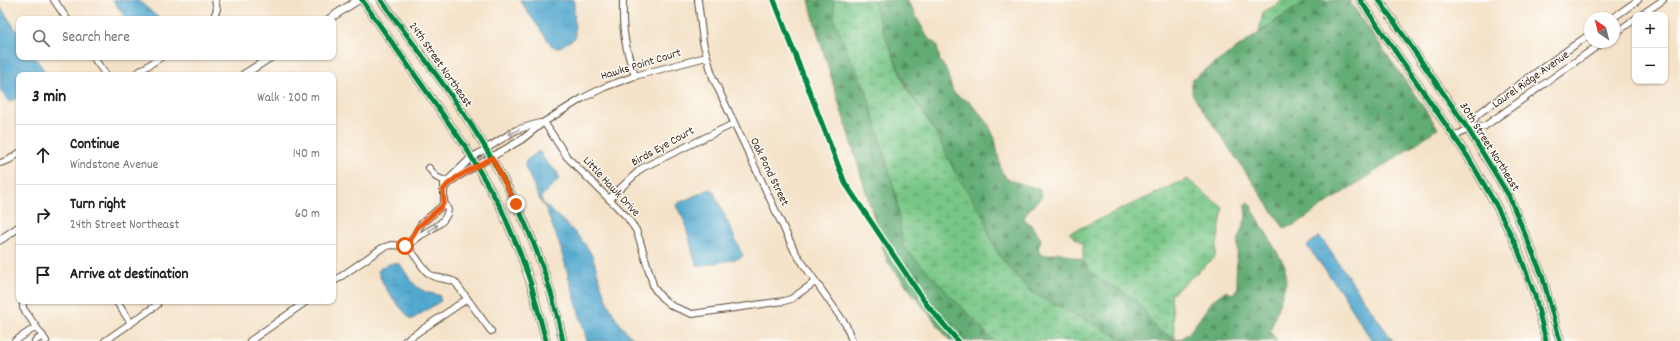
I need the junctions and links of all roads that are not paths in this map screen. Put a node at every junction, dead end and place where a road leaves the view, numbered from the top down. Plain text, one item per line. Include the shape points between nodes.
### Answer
1 (54, 0) edge
2 (215, 0) edge
3 (358, 0) edge
4 (362, 0) edge
5 (381, 0) edge
6 (623, 0) edge
7 (698, 0) edge
8 (1360, 0) edge
9 (1379, 0) edge
10 (1638, 0) edge
11 (1663, 0) edge
12 (1645, 12) edge
13 (1620, 13) edge
14 (65, 16) edge
15 (214, 16) edge
16 (334, 16) edge
17 (1632, 21) edge
18 (1620, 30) edge
19 (1584, 38) edge
20 (1594, 48) edge
21 (706, 57) junction
22 (1558, 57) junction
23 (95, 60) edge
24 (156, 60) edge
25 (266, 60) edge
26 (1566, 68) junction
27 (104, 72) edge
28 (138, 72) edge
29 (248, 72) edge
30 (634, 76) junction
31 (544, 122) junction
32 (733, 124) junction
33 (1468, 129) junction
34 (1454, 137) junction
35 (486, 149) junction
36 (16, 155) edge
37 (472, 157) junction
38 (492, 158) junction
39 (0, 163) edge
40 (478, 166) junction
41 (429, 168) dead end
42 (445, 181) junction
43 (443, 190) junction
44 (610, 198) junction
45 (444, 202) junction
46 (16, 229) edge
47 (0, 240) edge
48 (407, 247) junction
49 (336, 280) edge
50 (815, 282) junction
51 (467, 299) junction
52 (23, 304) edge
53 (118, 304) edge
54 (303, 304) edge
55 (157, 305) dead end
56 (131, 323) junction
57 (36, 327) junction
58 (491, 331) dead end
59 (44, 338) edge
60 (15, 341) edge
61 (35, 341) edge
62 (105, 341) edge
63 (250, 341) edge
64 (405, 341) edge
65 (546, 341) edge
66 (563, 341) edge
67 (852, 341) edge
68 (1546, 341) edge
69 (1560, 341) edge

1 - 14 street
2 - 15 street via 217,10
3 - 16 street
4 - 37 street
5 - 35 street, 24th Street Northeast via 459,107
6 - 30 street via 622,26
7 - 21 street, Oak Pond Street
8 - 34 street, 30th Street Northeast
9 - 33 street, 30th Street Northeast
10 - 13 street
11 - 12 street
17 - 18 street
19 - 22 street, Laurel Ridge Avenue
20 - 26 street, Laurel Ridge Avenue
21 - 30 street, Hawks Point Court
21 - 32 street, Oak Pond Street
22 - 26 street
22 - 33 street, Laurel Ridge Avenue via 1478,114
23 - 27 street
24 - 28 street
25 - 29 street
26 - 33 street, Laurel Ridge Avenue via 1485,126
30 - 31 street, Hawks Point Court via 583,98
31 -> 35 street, Hawks Point Court via 516,130
31 - 38 street, Hawks Point Court via 523,139
31 - 44 street, Little Hawk Drive via 567,157
32 - 44 street, Birds Eye Court via 642,168
32 - 50 street, Oak Pond Street via 795,252
33 - 34 street, Laurel Ridge Avenue
33 - 69 street, 30th Street Northeast via 1509,196 1524,230 1542,275
34 - 68 street, 30th Street Northeast via 1496,205 1517,247 1535,296
35 - 37 street, Hawks Point Court
35 - 38 street, 24th Street Northeast
36 - 39 street
37 - 40 street
37 - 42 street, Hawks Point Court
38 - 40 street, Hawks Point Court
38 - 66 street, 24th Street Northeast via 537,251
40 - 43 street, Hawks Point Court via 457,177
40 - 65 street via 501,208 520,253
41 - 42 street via 436,177
42 - 43 street
43 - 45 street
44 - 50 street, Little Hawk Drive via 636,230 654,288 662,298 681,311 692,314 706,313 784,301
45 - 48 street via 417,228
48 -> 45 street via 444,218 448,210
46 - 47 street
48 - 49 street via 391,245 382,248
48 - 51 street via 428,274 455,282
50 - 67 street, Oak Pond Street via 846,325
51 - 58 street
51 - 64 street
52 - 57 street
53 - 56 street
54 - 63 street
55 - 56 street
56 - 62 street
57 - 59 street
57 - 60 street
59 - 61 street

